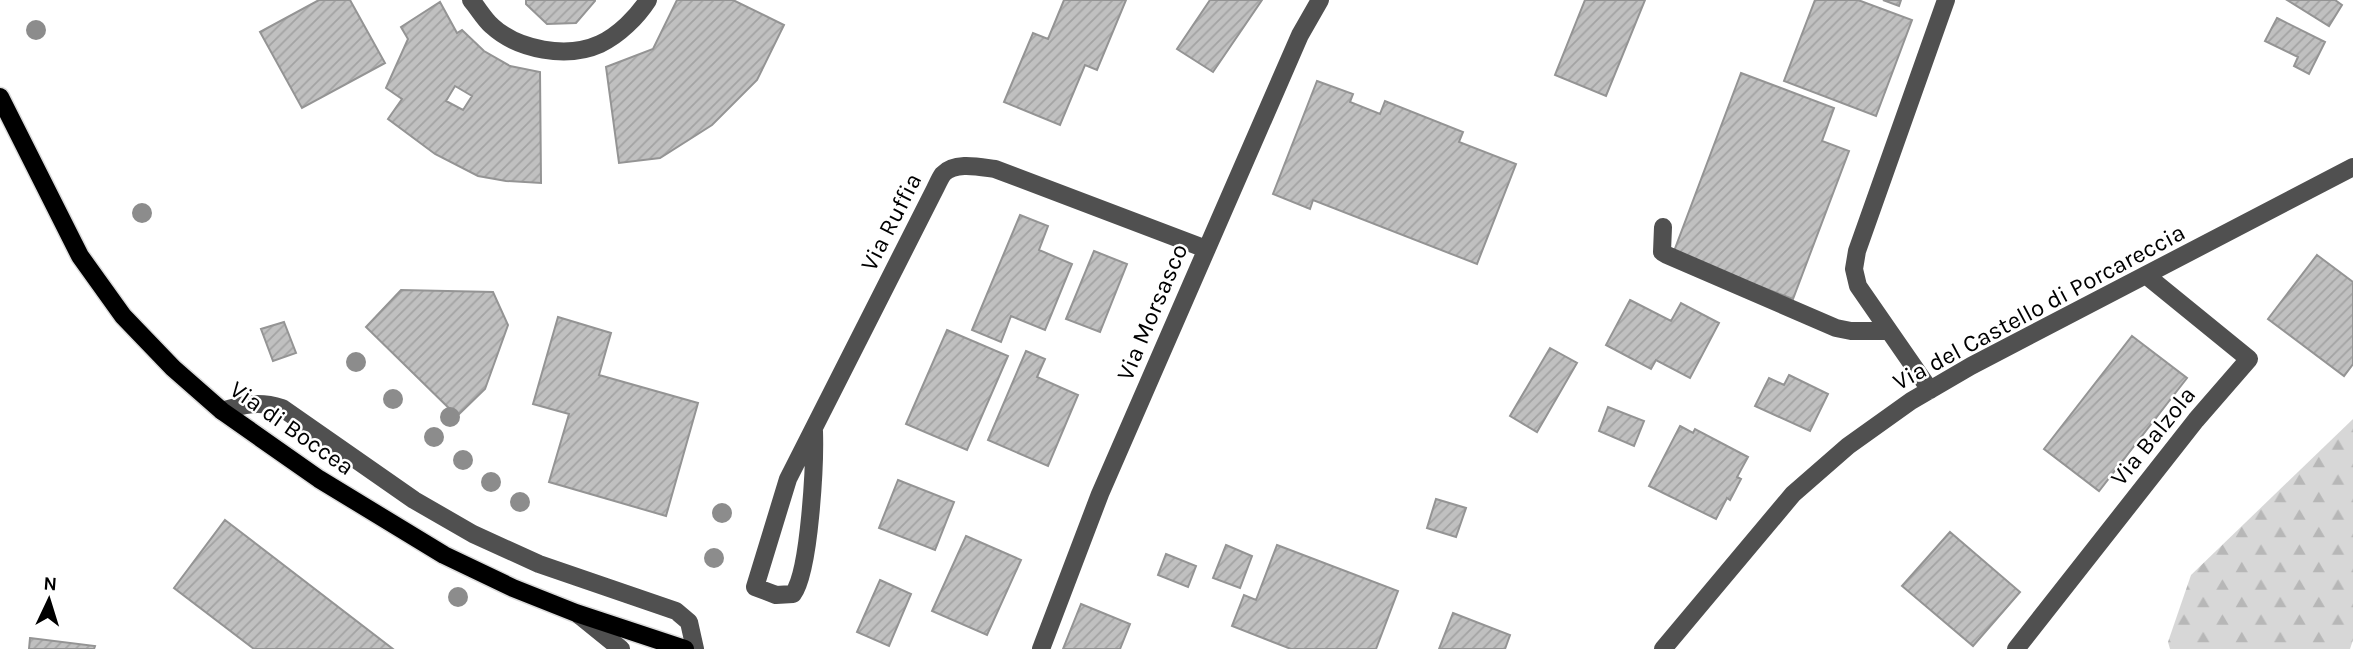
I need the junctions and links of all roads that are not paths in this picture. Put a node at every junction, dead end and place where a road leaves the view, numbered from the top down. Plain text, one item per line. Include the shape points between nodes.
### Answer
1 (471, 0) edge
2 (648, 0) edge
3 (1320, 0) edge
4 (1946, 0) edge
5 (0, 97) edge
6 (2353, 167) edge
7 (1663, 227) dead end
8 (1206, 249) junction
9 (2147, 276) junction
10 (1888, 331) junction
11 (1930, 390) junction
12 (222, 411) junction
13 (814, 430) junction
14 (576, 613) junction
15 (621, 649) edge
16 (685, 649) edge
17 (695, 649) edge
18 (1041, 649) edge
19 (1663, 649) edge
20 (2017, 649) edge

1 - 2 street via 492,26 523,44 574,51 600,44 625,27
3 - 8 street, Via Morsasco via 1300,35
4 - 10 street via 1854,269 1858,286
5 - 12 main road, Via di Boccea via 80,256 123,316
6 - 9 street, Via del Castello di Porcareccia
7 - 10 street via 1661,246 1667,256 1836,328
8 - 13 street, Via Ruffia via 995,169 953,168 943,173
8 - 18 street, Via Morsasco via 1100,495
9 - 11 street, Via del Castello di Porcareccia
9 - 20 street, Via Balzola via 2249,359
10 - 11 street
11 - 19 street, Via del Castello di Porcareccia via 1848,446 1793,495
12 - 14 main road, Via di Boccea via 340,492 444,555
12 - 17 street via 256,403 282,408 414,500 473,534 539,564 676,611 689,622
13 - 13 street, Via Ruffia via 788,479 755,587 776,596 793,594 802,578
14 - 15 street
14 - 16 main road, Via di Boccea

